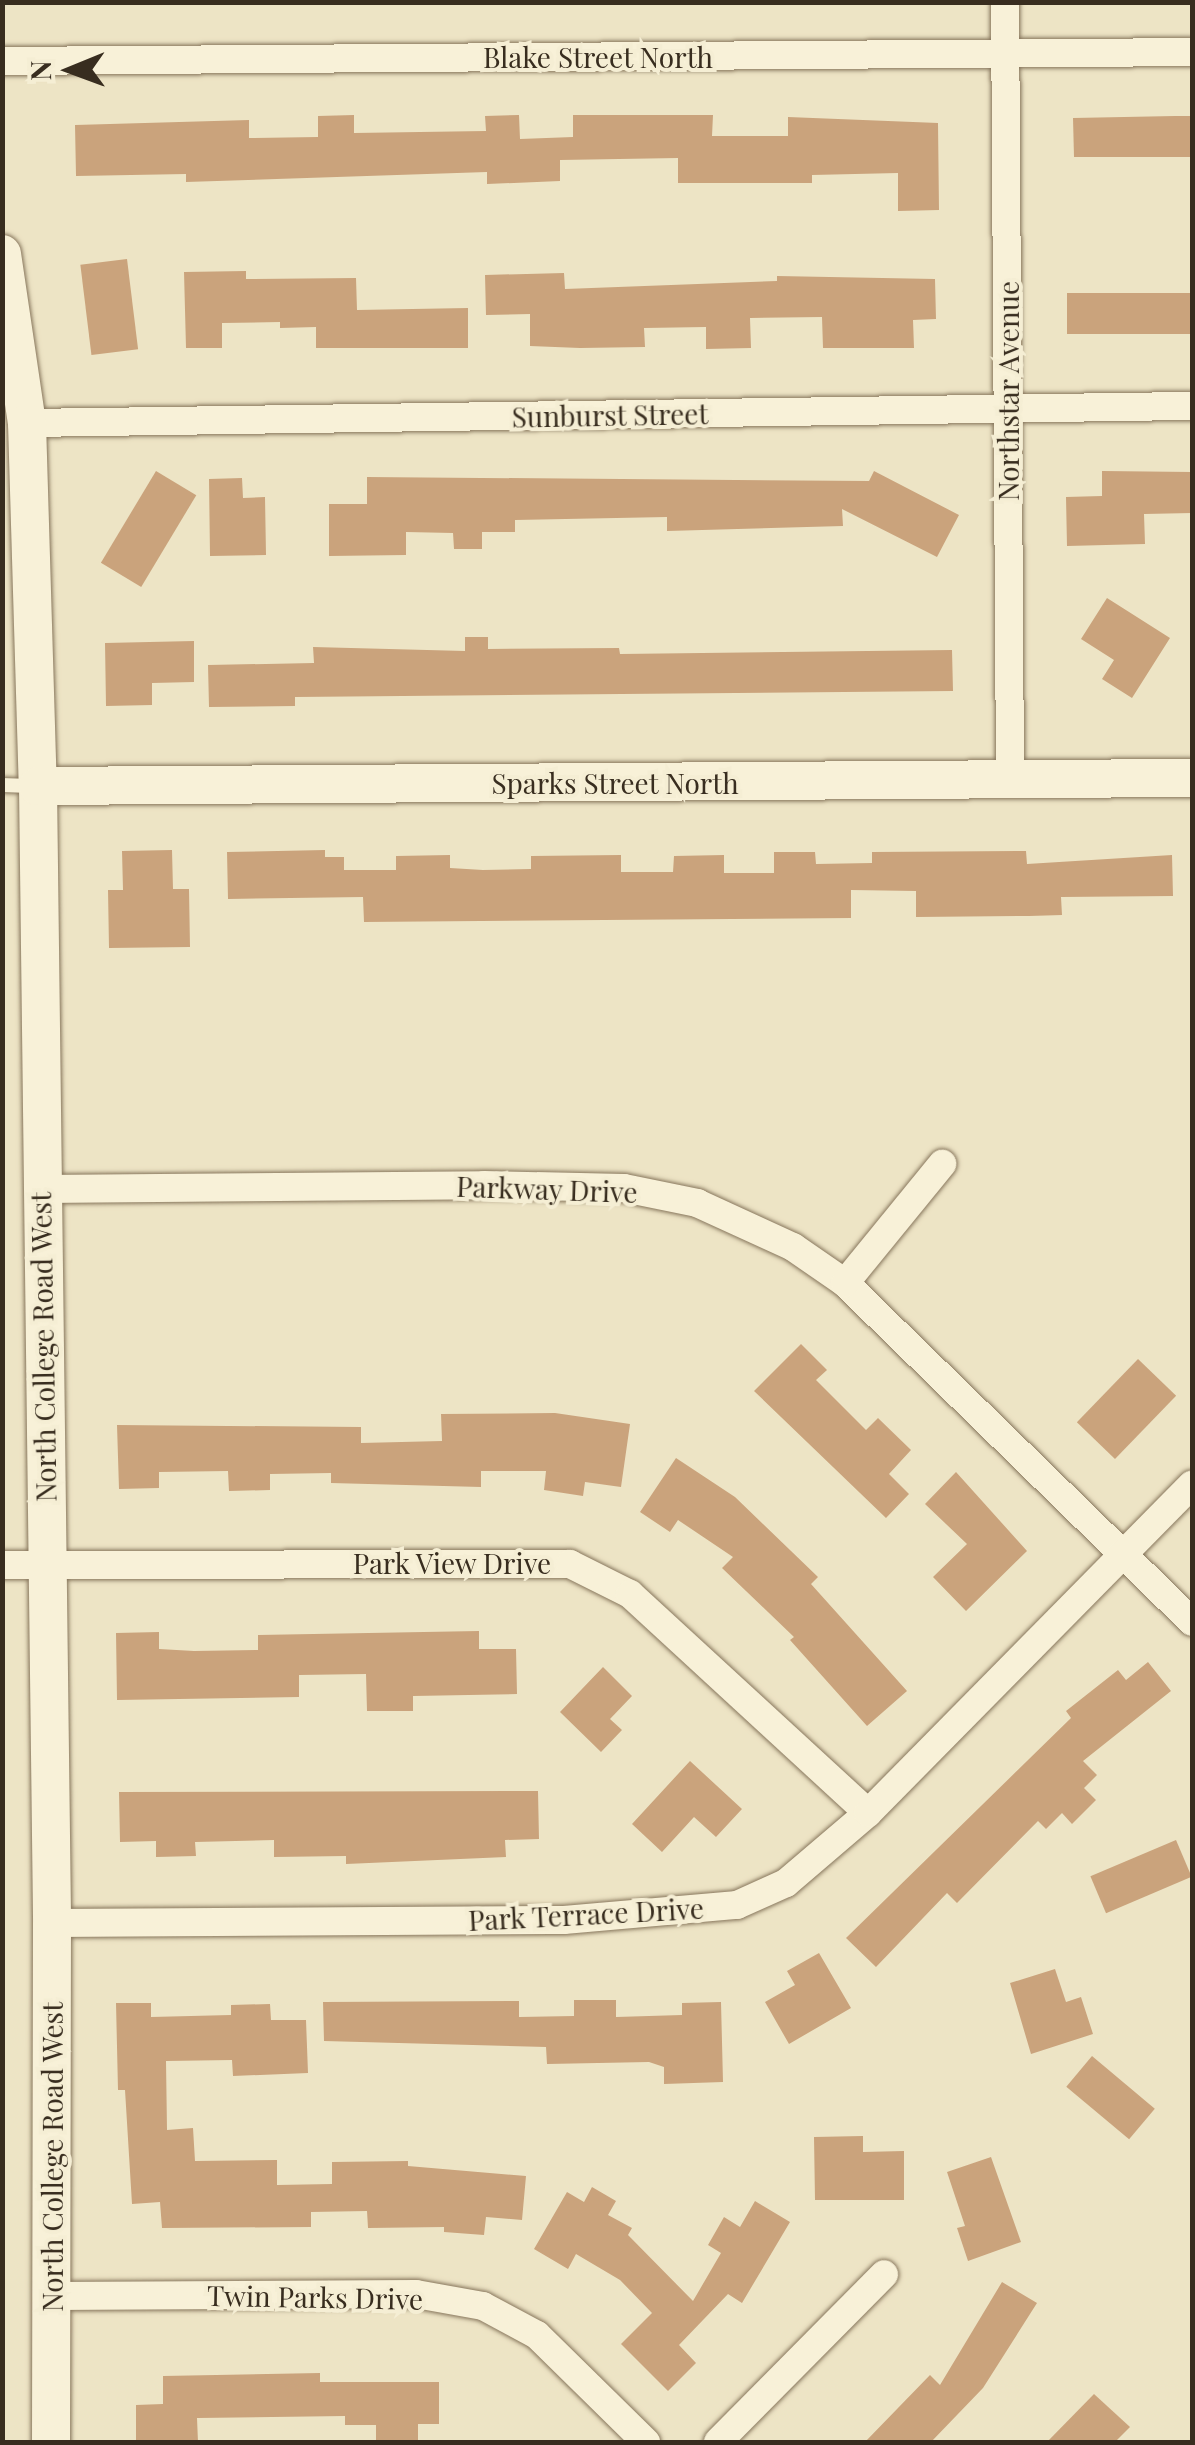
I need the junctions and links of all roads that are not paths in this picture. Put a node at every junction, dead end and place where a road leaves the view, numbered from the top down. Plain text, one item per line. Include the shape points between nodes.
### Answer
1 (1006, 2) edge
2 (1192, 52) edge
3 (1006, 54) junction
4 (2, 61) edge
5 (2, 254) edge
6 (1192, 406) edge
7 (1008, 410) junction
8 (27, 423) junction
9 (1192, 778) edge
10 (1010, 780) junction
11 (20, 786) edge
12 (942, 1164) dead end
13 (41, 1189) junction
14 (844, 1283) junction
15 (1192, 1485) edge
16 (1123, 1552) junction
17 (46, 1564) junction
18 (2, 1565) edge
19 (1192, 1622) edge
20 (868, 1814) junction
21 (52, 1923) junction
22 (884, 2274) dead end
23 (53, 2296) junction
24 (51, 2442) edge
25 (646, 2442) edge
26 (718, 2442) edge

1 - 3 street, Northstar Avenue
2 - 3 street, Blake Street North
3 - 4 street, Blake Street North
3 - 7 street, Northstar Avenue
5 - 8 street, North College Road West
6 - 7 street, Sunburst Street
7 - 8 street, Sunburst Street
7 - 10 street, Northstar Avenue
8 - 11 street, North College Road West
9 - 10 street, Sparks Street North
10 - 11 street, Sparks Street North
11 - 13 street, North College Road West
12 - 14 street
13 - 14 street, Parkway Drive via 624,1188 696,1203 793,1247
13 - 17 street, North College Road West
14 - 16 street, Parkway Drive
15 - 16 street, Park Terrace Drive
16 - 19 street, Parkway Drive
16 - 20 street, Park Terrace Drive
17 - 18 street, Park View Drive
17 - 20 street, Park View Drive via 570,1564 630,1594
17 - 21 street, North College Road West
20 - 21 street, Park Terrace Drive via 786,1883 737,1905 681,1913 564,1920
21 - 23 street, North College Road West
22 - 26 street
23 - 24 street, North College Road West
23 - 25 street, Twin Parks Drive via 416,2294 483,2306 537,2335

